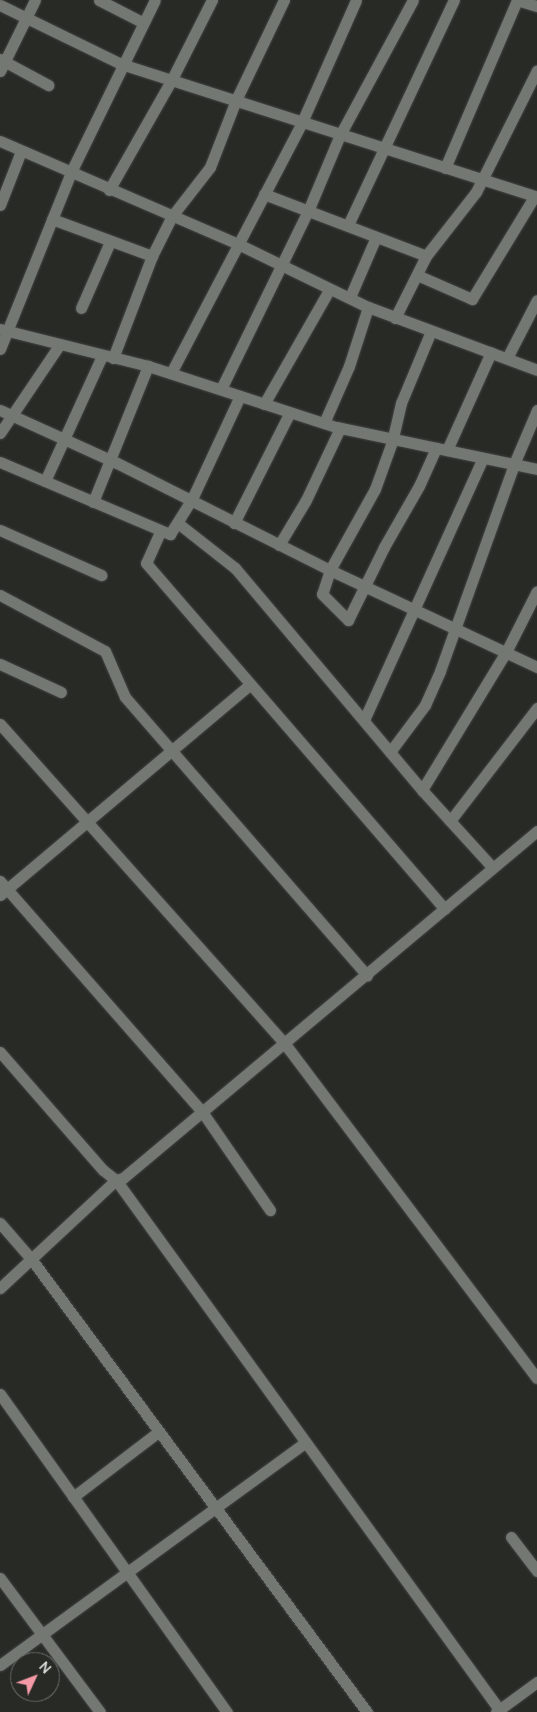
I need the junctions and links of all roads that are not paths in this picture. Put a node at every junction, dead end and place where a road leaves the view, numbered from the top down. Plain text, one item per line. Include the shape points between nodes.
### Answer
1 (34, 0) edge
2 (155, 0) edge
3 (212, 0) edge
4 (284, 0) edge
5 (356, 0) edge
6 (414, 0) edge
7 (454, 0) edge
8 (102, 1) edge
9 (0, 5) edge
10 (537, 6) edge
11 (24, 18) junction
12 (142, 22) junction
13 (1, 64) edge
14 (122, 64) junction
15 (537, 70) edge
16 (172, 81) junction
17 (48, 84) dead end
18 (236, 100) junction
19 (302, 122) junction
20 (340, 135) junction
21 (0, 141) edge
22 (385, 150) junction
23 (21, 151) junction
24 (445, 168) junction
25 (71, 172) junction
26 (482, 180) junction
27 (109, 190) junction
28 (264, 194) junction
29 (536, 197) edge
30 (0, 205) edge
31 (308, 211) junction
32 (172, 216) junction
33 (52, 219) junction
34 (348, 225) junction
35 (376, 237) junction
36 (110, 242) junction
37 (236, 244) junction
38 (152, 256) junction
39 (426, 256) junction
40 (282, 267) junction
41 (417, 275) junction
42 (329, 290) junction
43 (350, 297) junction
44 (537, 300) edge
45 (368, 307) junction
46 (81, 308) dead end
47 (395, 318) junction
48 (5, 330) edge
49 (431, 331) junction
50 (60, 344) junction
51 (0, 349) edge
52 (491, 352) junction
53 (107, 357) junction
54 (507, 358) junction
55 (148, 366) junction
56 (537, 370) edge
57 (171, 373) junction
58 (221, 389) junction
59 (240, 396) junction
60 (264, 404) junction
61 (0, 410) edge
62 (537, 410) edge
63 (290, 412) junction
64 (12, 416) junction
65 (324, 423) junction
66 (340, 428) junction
67 (0, 434) edge
68 (63, 439) junction
69 (393, 439) junction
70 (442, 449) junction
71 (483, 458) junction
72 (109, 459) junction
73 (0, 462) edge
74 (514, 464) junction
75 (537, 469) edge
76 (45, 481) junction
77 (191, 501) junction
78 (93, 502) junction
79 (234, 522) junction
80 (179, 524) junction
81 (0, 530) edge
82 (160, 532) junction
83 (279, 545) junction
84 (330, 570) junction
85 (101, 575) dead end
86 (365, 585) junction
87 (537, 591) edge
88 (0, 595) edge
89 (416, 610) junction
90 (532, 613) edge
91 (456, 628) junction
92 (506, 652) junction
93 (0, 664) edge
94 (537, 667) edge
95 (249, 685) junction
96 (61, 692) dead end
97 (537, 708) edge
98 (364, 720) junction
99 (0, 724) edge
100 (172, 751) junction
101 (390, 752) junction
102 (422, 790) junction
103 (450, 821) junction
104 (86, 822) junction
105 (537, 831) edge
106 (493, 868) junction
107 (2, 888) edge
108 (445, 908) junction
109 (367, 975) junction
110 (285, 1044) junction
111 (0, 1052) edge
112 (203, 1113) junction
113 (116, 1180) junction
114 (270, 1210) dead end
115 (0, 1223) edge
116 (32, 1260) junction
117 (0, 1288) edge
118 (537, 1378) edge
119 (0, 1394) edge
120 (158, 1432) junction
121 (304, 1443) junction
122 (73, 1497) junction
123 (214, 1508) junction
124 (511, 1537) dead end
125 (537, 1571) edge
126 (128, 1574) junction
127 (0, 1578) edge
128 (42, 1634) junction
129 (0, 1665) edge
130 (537, 1682) edge
131 (498, 1711) edge
132 (100, 1712) edge
133 (228, 1712) edge
134 (367, 1712) edge

1 - 11 street
2 - 12 street
3 - 16 street
4 - 18 street
5 - 19 street
6 - 20 street
7 - 22 street
8 - 12 street
9 - 11 street
10 - 24 street via 517,0
11 - 13 street
11 - 14 street
12 - 14 street
13 - 17 street
14 - 16 street
14 - 25 street
15 - 26 street
16 - 18 street
16 - 27 street
18 - 19 street
18 - 32 street via 210,167
19 - 20 street
19 - 28 street
20 - 22 street
20 - 31 street
21 - 23 street
22 - 24 street
22 - 34 street
23 - 25 street
23 - 30 street
24 - 26 street
25 - 27 street
25 - 33 street
26 - 29 street
26 - 39 street via 464,210
27 - 32 street
28 - 31 street
28 - 37 street
29 - 41 street via 472,299
31 - 34 street
31 - 40 street
32 - 37 street
32 - 38 street
33 - 36 street
33 - 48 street
34 - 35 street
35 - 39 street
35 - 43 street
36 - 38 street
36 - 46 street
37 - 40 street
37 - 57 street
38 - 53 street
39 - 41 street
40 - 42 street
40 - 58 street
41 - 47 street
42 - 43 street
42 - 60 street
43 - 45 street
44 - 54 street
45 - 47 street
45 - 65 street via 349,366
47 - 49 street
48 - 50 street
48 - 51 street
49 - 52 street
49 - 69 street via 401,403
50 - 53 street
50 - 64 street
52 - 54 street
52 - 70 street
53 - 55 street
53 - 68 street
54 - 56 street
55 - 57 street
55 - 72 street
57 - 58 street
58 - 59 street
59 - 60 street
59 - 77 street
60 - 63 street
61 - 64 street
62 - 74 street
63 - 65 street
63 - 79 street
64 - 67 street
64 - 68 street
65 - 66 street
66 - 69 street
66 - 83 street via 306,500
68 - 72 street
68 - 76 street
69 - 70 street
69 - 84 street via 374,489
70 - 71 street
70 - 86 street
71 - 74 street
71 - 89 street
72 - 77 street
72 - 78 street
73 - 76 street
74 - 75 street
74 - 91 street
76 - 78 street
77 - 79 street
77 - 80 street
78 - 82 street
79 - 83 street
80 - 82 street via 170,534
80 - 98 street via 235,568
81 - 85 street
82 - 95 street via 146,563
83 - 84 street
84 - 86 street
84 - 86 street via 322,594 348,620
86 - 89 street
87 - 90 street
88 - 100 street via 105,651 125,697
89 - 91 street
89 - 98 street
90 - 92 street
91 - 92 street
91 - 101 street via 424,705
92 - 94 street
92 - 102 street
93 - 96 street
95 - 100 street
95 - 108 street
97 - 103 street
98 - 101 street
99 - 104 street
100 - 104 street
100 - 109 street
101 - 102 street
102 - 103 street
103 - 106 street
104 - 107 street
104 - 110 street
105 - 106 street
106 - 108 street
107 - 112 street
108 - 109 street
109 - 110 street
110 - 112 street
110 - 118 street
111 - 113 street
112 - 113 street via 130,1175
112 - 114 street
113 - 116 street
113 - 121 street
115 - 116 street
116 - 117 street
116 - 120 street
119 - 122 street
120 - 122 street
120 - 123 street
121 - 123 street
121 - 131 street
122 - 126 street
123 - 126 street
123 - 134 street
124 - 125 street
126 - 128 street
126 - 133 street
127 - 128 street
128 - 129 street
128 - 132 street
130 - 131 street

